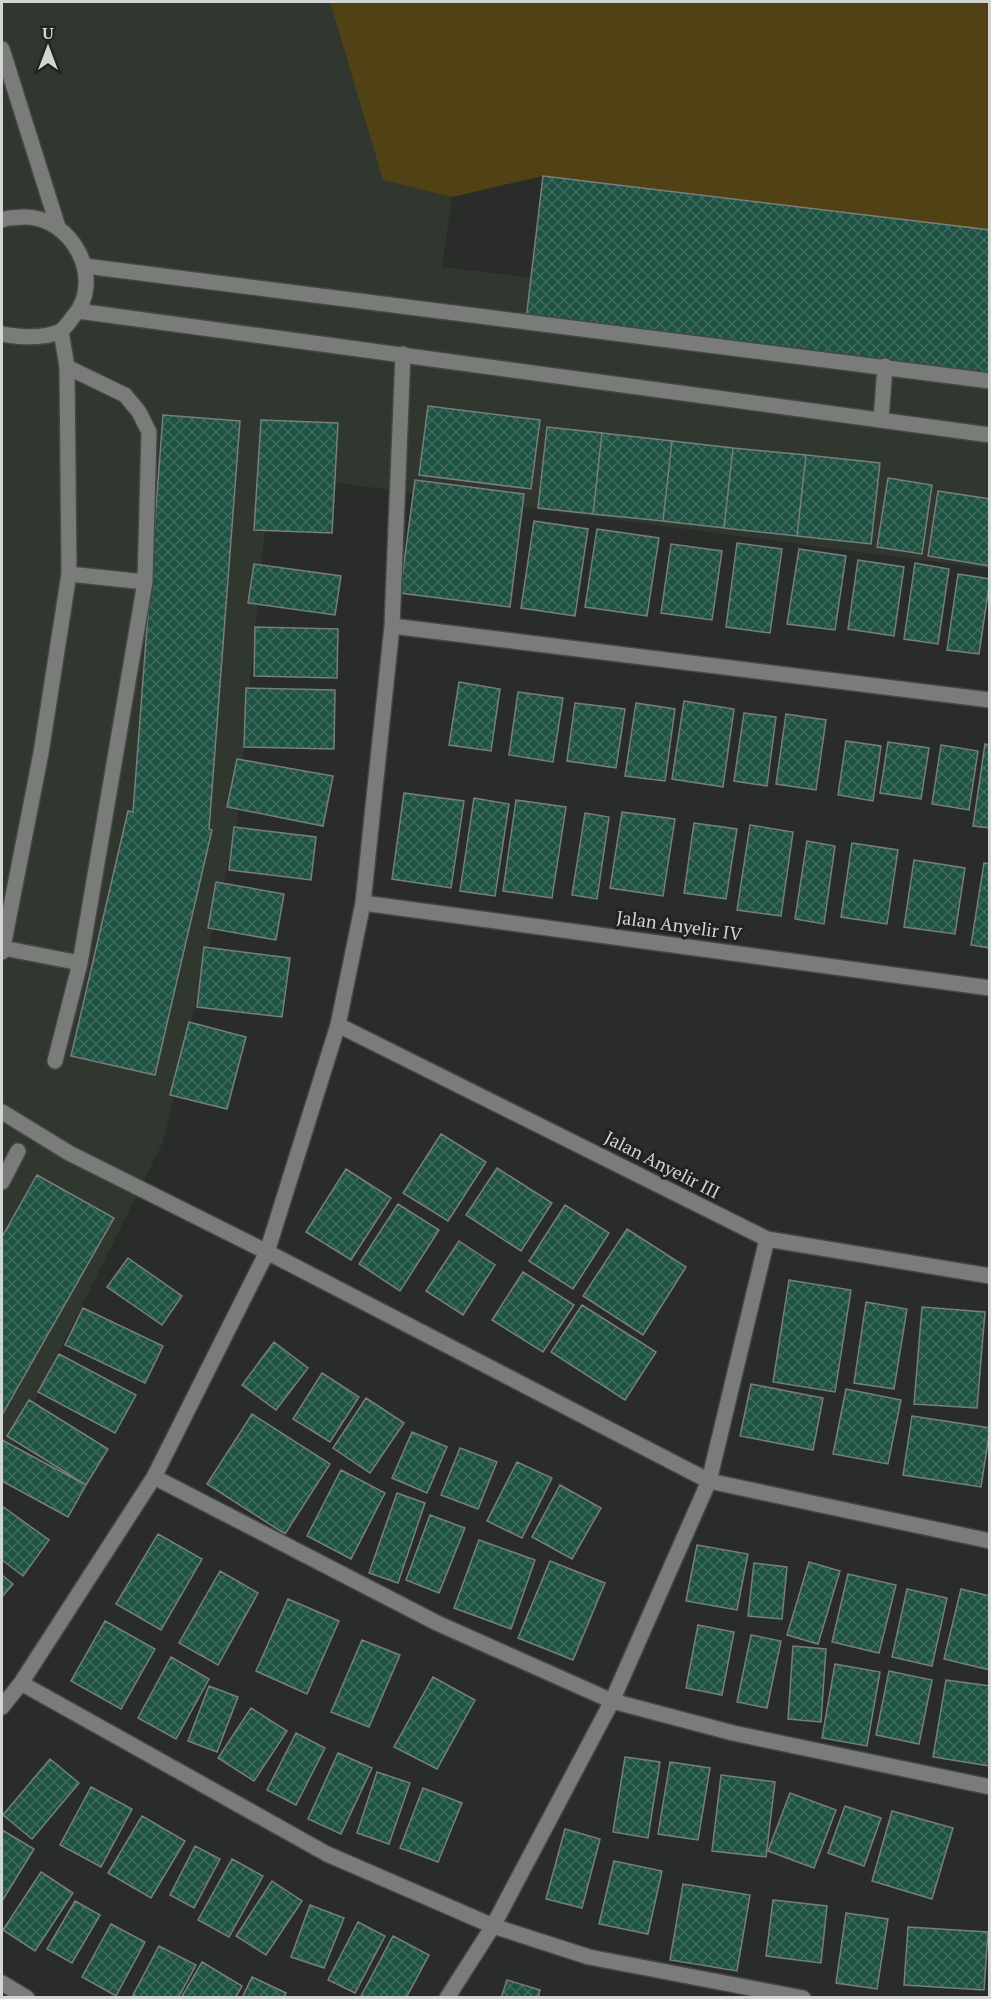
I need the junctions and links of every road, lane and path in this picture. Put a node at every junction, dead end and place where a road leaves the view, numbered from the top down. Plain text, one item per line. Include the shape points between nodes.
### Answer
1 (2, 49) edge
2 (2, 220) edge
3 (58, 227) junction
4 (85, 267) junction
5 (78, 311) junction
6 (61, 331) junction
7 (2, 334) edge
8 (403, 354) junction
9 (885, 366) junction
10 (67, 368) junction
11 (990, 381) edge
12 (881, 420) junction
13 (990, 435) edge
14 (69, 574) junction
15 (144, 582) junction
16 (392, 626) junction
17 (990, 700) edge
18 (363, 903) junction
19 (2, 950) edge
20 (80, 963) junction
21 (990, 988) edge
22 (338, 1025) junction
23 (55, 1061) dead end
24 (2, 1112) edge
25 (18, 1151) dead end
26 (2, 1182) edge
27 (767, 1239) junction
28 (267, 1252) junction
29 (990, 1276) edge
30 (154, 1477) junction
31 (709, 1481) junction
32 (990, 1541) edge
33 (21, 1683) junction
34 (612, 1701) junction
35 (2, 1707) edge
36 (990, 1787) edge
37 (493, 1926) junction
38 (2, 1983) edge
39 (27, 1998) edge
40 (447, 1998) edge
41 (803, 1998) edge

1 - 3 street
2 - 3 street via 33,217
3 - 4 street via 75,244
4 - 5 street via 86,290
4 - 9 street
5 - 6 street
5 - 8 street
6 - 7 street via 24,337
6 - 10 street
8 - 12 street
8 - 16 street
9 - 11 street
9 - 12 street
10 - 14 street
10 - 15 street via 125,395 149,432
12 - 13 street
14 - 15 street
14 - 19 street via 41,753
15 - 20 street
16 - 17 street
16 - 18 street
18 - 21 street, Jalan Anyelir IV
18 - 22 street
19 - 20 street
20 - 23 street
22 - 27 street, Jalan Anyelir III
22 - 28 street
24 - 28 street via 69,1153
25 - 26 street
27 - 29 street, Jalan Anyelir III
27 - 31 street
28 - 30 street
28 - 31 street
30 - 33 street
30 - 34 street via 436,1623
31 - 32 street
31 - 34 street
33 - 35 street
33 - 37 street via 327,1854
34 - 36 street via 733,1733
34 - 37 street
37 - 40 street
37 - 41 street via 589,1957
38 - 39 street

